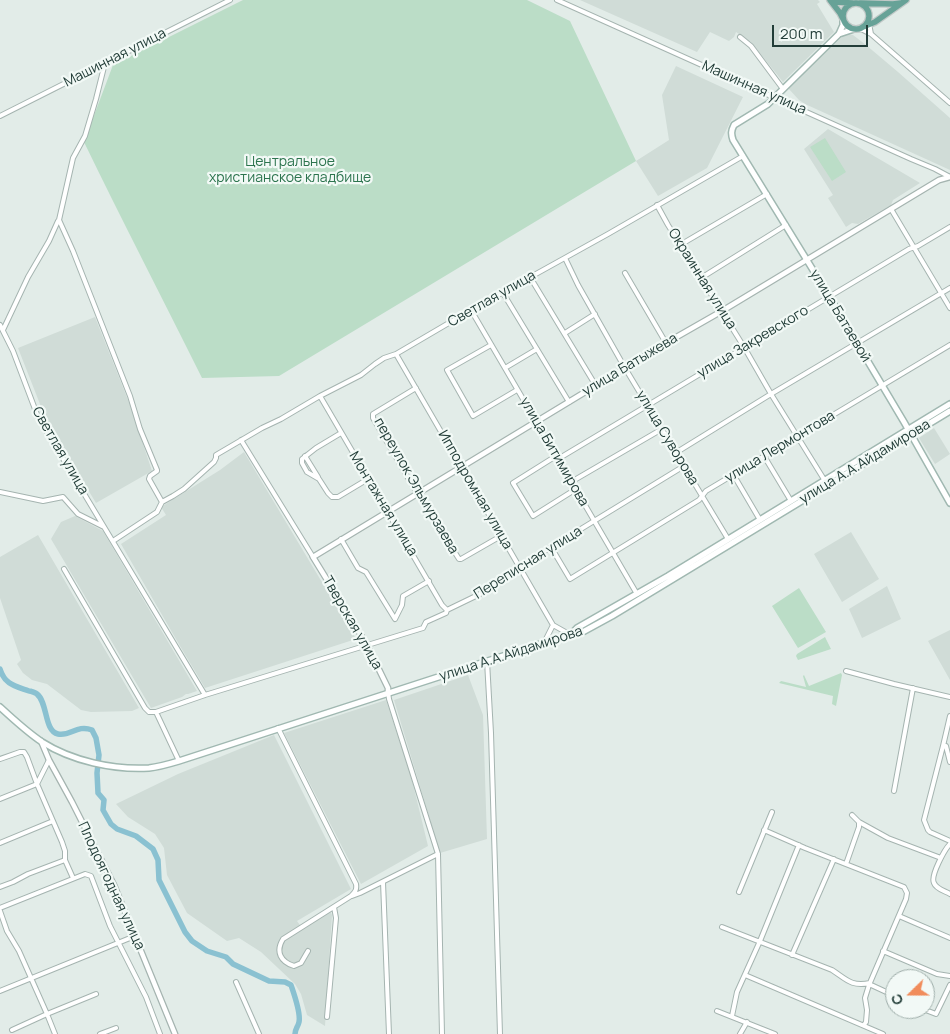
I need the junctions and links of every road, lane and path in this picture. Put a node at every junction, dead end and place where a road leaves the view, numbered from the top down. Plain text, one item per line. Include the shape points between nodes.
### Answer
1 (230, 0) edge
2 (557, 0) edge
3 (831, 0) edge
4 (905, 1) edge
5 (856, 3) junction
6 (844, 19) junction
7 (868, 22) junction
8 (858, 28) junction
9 (838, 34) junction
10 (871, 34) junction
11 (740, 37) dead end
12 (105, 63) junction
13 (783, 88) junction
14 (774, 97) junction
15 (950, 103) edge
16 (0, 116) edge
17 (743, 156) junction
18 (935, 169) junction
19 (950, 177) edge
20 (939, 180) junction
21 (766, 194) junction
22 (657, 205) junction
23 (891, 209) junction
24 (58, 220) junction
25 (786, 225) junction
26 (950, 228) edge
27 (680, 245) junction
28 (914, 247) junction
29 (565, 258) junction
30 (807, 260) junction
31 (625, 273) dead end
32 (530, 277) junction
33 (702, 278) junction
34 (950, 288) edge
35 (502, 293) junction
36 (941, 293) junction
37 (828, 296) junction
38 (950, 308) edge
39 (471, 310) junction
40 (722, 311) junction
41 (596, 314) junction
42 (0, 324) edge
43 (3, 330) junction
44 (565, 333) junction
45 (666, 343) junction
46 (857, 343) junction
47 (491, 345) junction
48 (950, 346) edge
49 (744, 348) junction
50 (536, 349) junction
51 (396, 354) junction
52 (505, 368) junction
53 (625, 368) junction
54 (596, 386) junction
55 (882, 386) junction
56 (416, 388) junction
57 (517, 390) junction
58 (771, 394) junction
59 (320, 396) junction
60 (569, 402) junction
61 (950, 404) edge
62 (648, 406) junction
63 (950, 411) edge
64 (536, 422) junction
65 (662, 429) junction
66 (909, 432) junction
67 (341, 433) junction
68 (797, 436) junction
69 (241, 440) junction
70 (677, 452) junction
71 (764, 456) junction
72 (557, 458) junction
73 (684, 466) junction
74 (461, 468) junction
75 (733, 474) junction
76 (368, 479) junction
77 (825, 481) junction
78 (571, 482) junction
79 (576, 489) junction
80 (0, 492) edge
81 (417, 493) junction
82 (702, 496) junction
83 (791, 501) junction
84 (162, 502) junction
85 (950, 503) edge
86 (387, 511) junction
87 (760, 520) junction
88 (594, 521) junction
89 (104, 527) junction
90 (501, 536) junction
91 (341, 539) junction
92 (728, 539) junction
93 (113, 541) junction
94 (551, 547) junction
95 (613, 553) junction
96 (313, 557) junction
97 (521, 568) junction
98 (64, 569) dead end
99 (429, 581) junction
100 (637, 594) junction
101 (447, 610) junction
102 (553, 626) junction
103 (578, 631) junction
104 (570, 634) junction
105 (544, 643) junction
106 (367, 645) junction
107 (487, 661) junction
108 (846, 671) dead end
109 (913, 688) junction
110 (388, 692) junction
111 (205, 695) junction
112 (950, 697) edge
113 (0, 707) edge
114 (156, 712) junction
115 (950, 716) edge
116 (278, 728) junction
117 (41, 741) junction
118 (946, 746) edge
119 (0, 759) edge
120 (49, 760) junction
121 (179, 761) junction
122 (950, 762) edge
123 (37, 784) junction
124 (894, 791) dead end
125 (0, 800) edge
126 (772, 812) dead end
127 (852, 815) dead end
128 (53, 821) junction
129 (859, 822) junction
130 (764, 830) junction
131 (950, 842) edge
132 (0, 843) edge
133 (799, 845) junction
134 (438, 854) junction
135 (834, 859) junction
136 (65, 860) junction
137 (940, 860) junction
138 (846, 864) junction
139 (73, 878) junction
140 (383, 882) junction
141 (0, 887) edge
142 (739, 892) dead end
143 (950, 894) edge
144 (351, 896) junction
145 (334, 907) junction
146 (0, 910) edge
147 (899, 916) junction
148 (722, 927) dead end
149 (135, 936) junction
150 (950, 938) edge
151 (760, 941) junction
152 (118, 942) junction
153 (308, 951) dead end
154 (883, 951) junction
155 (792, 955) junction
156 (745, 975) junction
157 (950, 976) edge
158 (30, 979) junction
159 (236, 982) dead end
160 (869, 984) junction
161 (950, 985) edge
162 (0, 991) edge
163 (885, 991) edge
164 (96, 994) dead end
165 (717, 1011) dead end
166 (47, 1014) junction
167 (935, 1014) edge
168 (732, 1016) junction
169 (327, 1017) dead end
170 (747, 1022) junction
171 (864, 1025) junction
172 (116, 1028) dead end
173 (12, 1030) dead end
174 (55, 1034) edge
175 (100, 1034) edge
176 (160, 1034) edge
177 (175, 1034) edge
178 (259, 1034) edge
179 (388, 1034) edge
180 (442, 1034) edge
181 (500, 1034) edge
182 (740, 1034) edge
183 (775, 1034) edge
184 (883, 1034) edge

1 - 12 street, Машинная улица
2 - 14 street, Машинная улица
3 - 5 main road
3 - 6 main road
4 - 5 main road via 893,4
4 - 7 main road
5 - 6 main road via 844,11
5 - 7 main road via 867,11
6 - 8 main road via 846,25
6 - 9 main road
7 - 8 main road
7 - 10 street
8 - 9 main road
8 - 10 street
9 - 13 main road
10 - 15 street
11 - 13 street via 751,46
12 - 16 street, Машинная улица
12 - 24 street via 85,136 73,158
13 - 14 main road
14 - 17 main road, улица Батаевой via 731,130
14 - 18 street, Машинная улица
17 - 21 main road, улица Батаевой
17 - 22 street, Светлая улица
18 - 19 street, Машинная улица
18 - 20 street via 939,172
19 - 20 street, улица Батыжева
20 - 23 street, улица Батыжева
21 - 25 main road, улица Батаевой
21 - 27 street
22 - 27 street, Окраинная улица
22 - 29 street, Светлая улица
23 - 28 street
23 - 30 street, улица Батыжева
24 - 43 street
24 - 84 street via 130,396 157,470 149,479
25 - 30 main road, улица Батаевой
25 - 33 street
26 - 28 street, улица Закревского
27 - 33 street, Окраинная улица
28 - 36 street
28 - 37 street, улица Закревского
29 - 32 street, Светлая улица
29 - 41 street, улица Суворова
30 - 37 main road, улица Батаевой
30 - 40 street, улица Батыжева
31 - 45 street
32 - 35 street, Светлая улица
32 - 44 street
33 - 40 street, Окраинная улица
34 - 36 street
35 - 39 street, Светлая улица
35 - 50 street
36 - 38 street
36 - 46 street
37 - 46 main road, улица Батаевой
37 - 49 street, улица Закревского
39 - 47 street, улица Битимирова
39 - 51 street, Светлая улица
40 - 45 street, улица Батыжева
40 - 49 street, Окраинная улица
41 - 44 street
41 - 53 street, улица Суворова
42 - 43 street, Светлая улица
43 - 89 street, Светлая улица via 38,417
44 - 54 street
45 - 53 street, улица Батыжева
46 - 55 main road, улица Батаевой
46 - 58 street
47 - 52 street, улица Битимирова
47 - 57 street via 447,370 474,416
48 - 55 street, улица Лермонтова
49 - 58 street, Окраинная улица
49 - 62 street, улица Закревского
50 - 52 street
50 - 60 street
51 - 56 street, Ипподромная улица
51 - 59 street, Светлая улица
52 - 57 street, улица Битимирова
53 - 54 street, улица Батыжева
53 - 62 street, улица Суворова
54 - 60 street, улица Батыжева
55 - 66 main road, улица Батаевой
55 - 68 street, улица Лермонтова
56 - 74 street, Ипподромная улица
56 - 81 street, переулок Эльмурзаева via 372,416
57 - 64 street, улица Битимирова
58 - 68 street, Окраинная улица
58 - 70 street
59 - 67 street, Монтажная улица
59 - 69 street, Светлая улица
60 - 64 street, улица Батыжева
61 - 66 main road, улица А.А.Айдамирова
62 - 65 street, улица Суворова
62 - 72 street, улица Закревского
63 - 66 main road, улица А.А.Айдамирова
64 - 72 street, улица Битимирова
64 - 74 street, улица Батыжева
65 - 70 street, улица Суворова
65 - 78 street
66 - 77 main road, улица А.А.Айдамирова
66 - 85 main road, улица Батаевой
66 - 103 main road, улица А.А.Айдамирова via 648,594
67 - 76 street, Монтажная улица
67 - 76 street via 305,456 301,461 307,472 319,479 332,496 338,496
68 - 71 street, улица Лермонтова
68 - 77 street, Окраинная улица
69 - 84 street, Светлая улица via 216,455 214,462 191,483
69 - 96 street, Тверская улица
70 - 73 street, улица Суворова
71 - 75 street, улица Лермонтова
71 - 83 street
72 - 78 street, улица Битимирова
72 - 79 street, улица Закревского via 513,483 533,516
73 - 82 street, улица Суворова
73 - 88 street, Переписная улица
74 - 81 street, улица Батыжева
74 - 90 street, Ипподромная улица
75 - 82 street, улица Лермонтова
75 - 87 street
76 - 86 street, Монтажная улица
77 - 83 main road, улица А.А.Айдамирова
78 - 79 street, улица Битимирова
79 - 88 street, улица Битимирова
80 - 89 street via 43,501 63,497 78,514
81 - 86 street, улица Батыжева
81 - 90 street, переулок Эльмурзаева via 459,559
82 - 92 street, улица Суворова
82 - 95 street, улица Лермонтова
83 - 87 main road, улица А.А.Айдамирова
84 - 93 street, Светлая улица via 158,512
86 - 91 street, улица Батыжева
86 - 99 street, Монтажная улица
87 - 92 main road, улица А.А.Айдамирова
88 - 94 street, Переписная улица
88 - 95 street, улица Битимирова
89 - 93 street, Светлая улица
90 - 97 street, Ипподромная улица
91 - 96 street, улица Батыжева
91 - 99 street via 358,568 366,572 394,619 403,596
92 - 100 main road, улица А.А.Айдамирова
93 - 111 street, Светлая улица
94 - 95 street, улица Лермонтова via 570,578
94 - 97 street, Переписная улица
95 - 100 street, улица Битимирова
96 - 106 street, Тверская улица
97 - 101 street, Переписная улица via 491,588
97 - 102 street, Ипподромная улица
98 - 114 street via 145,708
99 - 101 street, Монтажная улица
100 - 103 main road, улица А.А.Айдамирова
101 - 106 street, Переписная улица via 426,622 423,628
102 - 104 street
102 - 105 street
103 - 104 main road
104 - 105 main road, улица А.А.Айдамирова
105 - 107 main road, улица А.А.Айдамирова
106 - 110 street, Тверская улица
106 - 111 street, Переписная улица
107 - 110 main road, улица А.А.Айдамирова
107 - 181 street
108 - 109 street
109 - 112 street
109 - 124 street
110 - 116 main road, улица А.А.Айдамирова
110 - 134 street, Тверская улица
111 - 114 street, Переписная улица
113 - 117 main road, улица А.А.Айдамирова
114 - 121 street
115 - 118 street
116 - 121 main road, улица А.А.Айдамирова
116 - 144 street via 356,884 356,892
117 - 120 street, Плодоягодная улица
117 - 121 main road, улица А.А.Айдамирова via 87,761 115,766 149,768
118 - 122 street
118 - 131 street via 924,820 930,832
119 - 123 street via 24,752
120 - 123 street
120 - 149 street, Плодоягодная улица via 114,885
123 - 125 street
123 - 128 street
126 - 130 street
127 - 129 street
128 - 132 street
128 - 136 street via 65,851
129 - 137 street
129 - 138 street
130 - 133 street
130 - 142 street
131 - 137 street
133 - 135 street
133 - 151 street
134 - 140 street
134 - 180 street, Тверская улица
135 - 138 street
135 - 155 street
136 - 139 street
136 - 141 street
137 - 143 street via 934,884
138 - 147 street via 904,888 906,899
139 - 146 street
139 - 152 street via 85,874 91,876
140 - 144 street
140 - 179 street
144 - 145 street
145 - 153 street via 283,939 279,946 280,955 294,966 301,963
145 - 169 street via 336,918
146 - 158 street
147 - 150 street
147 - 154 street
148 - 151 street
149 - 152 street
149 - 177 street, Плодоягодная улица
151 - 155 street
151 - 156 street
152 - 158 street
152 - 176 street
154 - 157 street via 937,974
154 - 160 street
155 - 160 street via 832,970 852,983
156 - 168 street via 736,992
156 - 171 street
158 - 162 street
158 - 166 street
159 - 178 street
160 - 163 street
160 - 171 street
161 - 167 street
164 - 166 street
165 - 168 street
166 - 173 street
166 - 174 street
168 - 170 street
170 - 182 street
170 - 183 street
171 - 184 street
172 - 175 street

